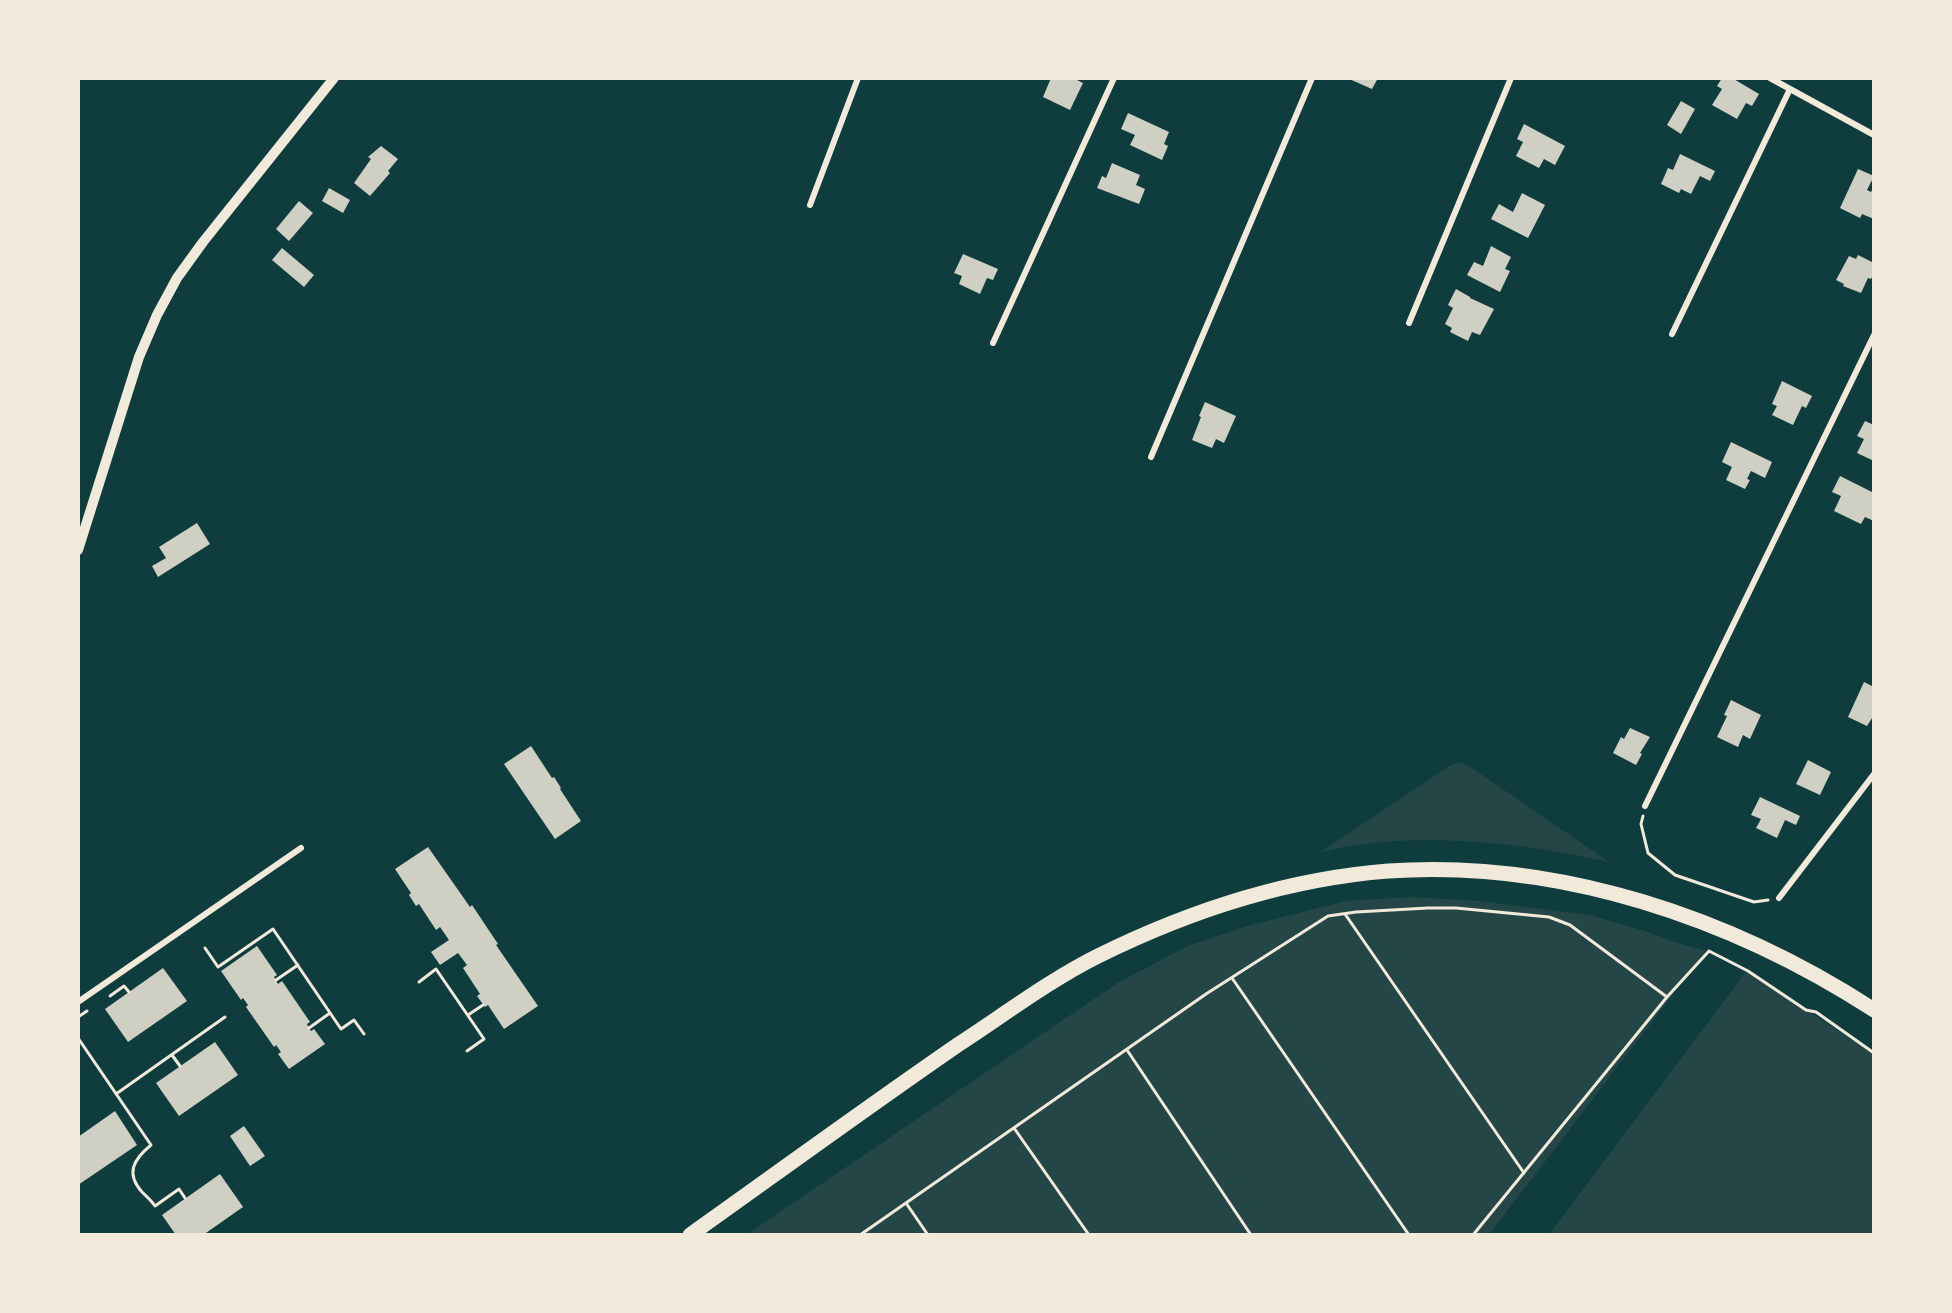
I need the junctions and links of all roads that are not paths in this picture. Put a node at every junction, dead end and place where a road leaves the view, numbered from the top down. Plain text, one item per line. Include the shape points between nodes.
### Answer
1 (334, 78) edge
2 (858, 78) edge
3 (1114, 78) edge
4 (1312, 78) edge
5 (1511, 78) edge
6 (1770, 78) edge
7 (1790, 89) junction
8 (1874, 135) edge
9 (810, 205) dead end
10 (1409, 323) dead end
11 (1672, 334) dead end
12 (1874, 335) edge
13 (993, 343) dead end
14 (1150, 458) dead end
15 (78, 550) edge
16 (1874, 774) edge
17 (1645, 806) road end
18 (301, 848) dead end
19 (1779, 898) road end
20 (78, 1002) edge
21 (1874, 1010) edge
22 (690, 1235) edge

1 - 15 street via 203,242 157,315 139,357
2 - 9 street
3 - 13 street
4 - 14 street
5 - 10 street
6 - 7 street
7 - 8 street
7 - 11 street
12 - 17 street
16 - 19 street
18 - 20 street
21 - 22 main road via 1766,948 1702,921 1581,887 1522,876 1433,870 1388,871 1289,886 1185,918 1104,953 1051,983

